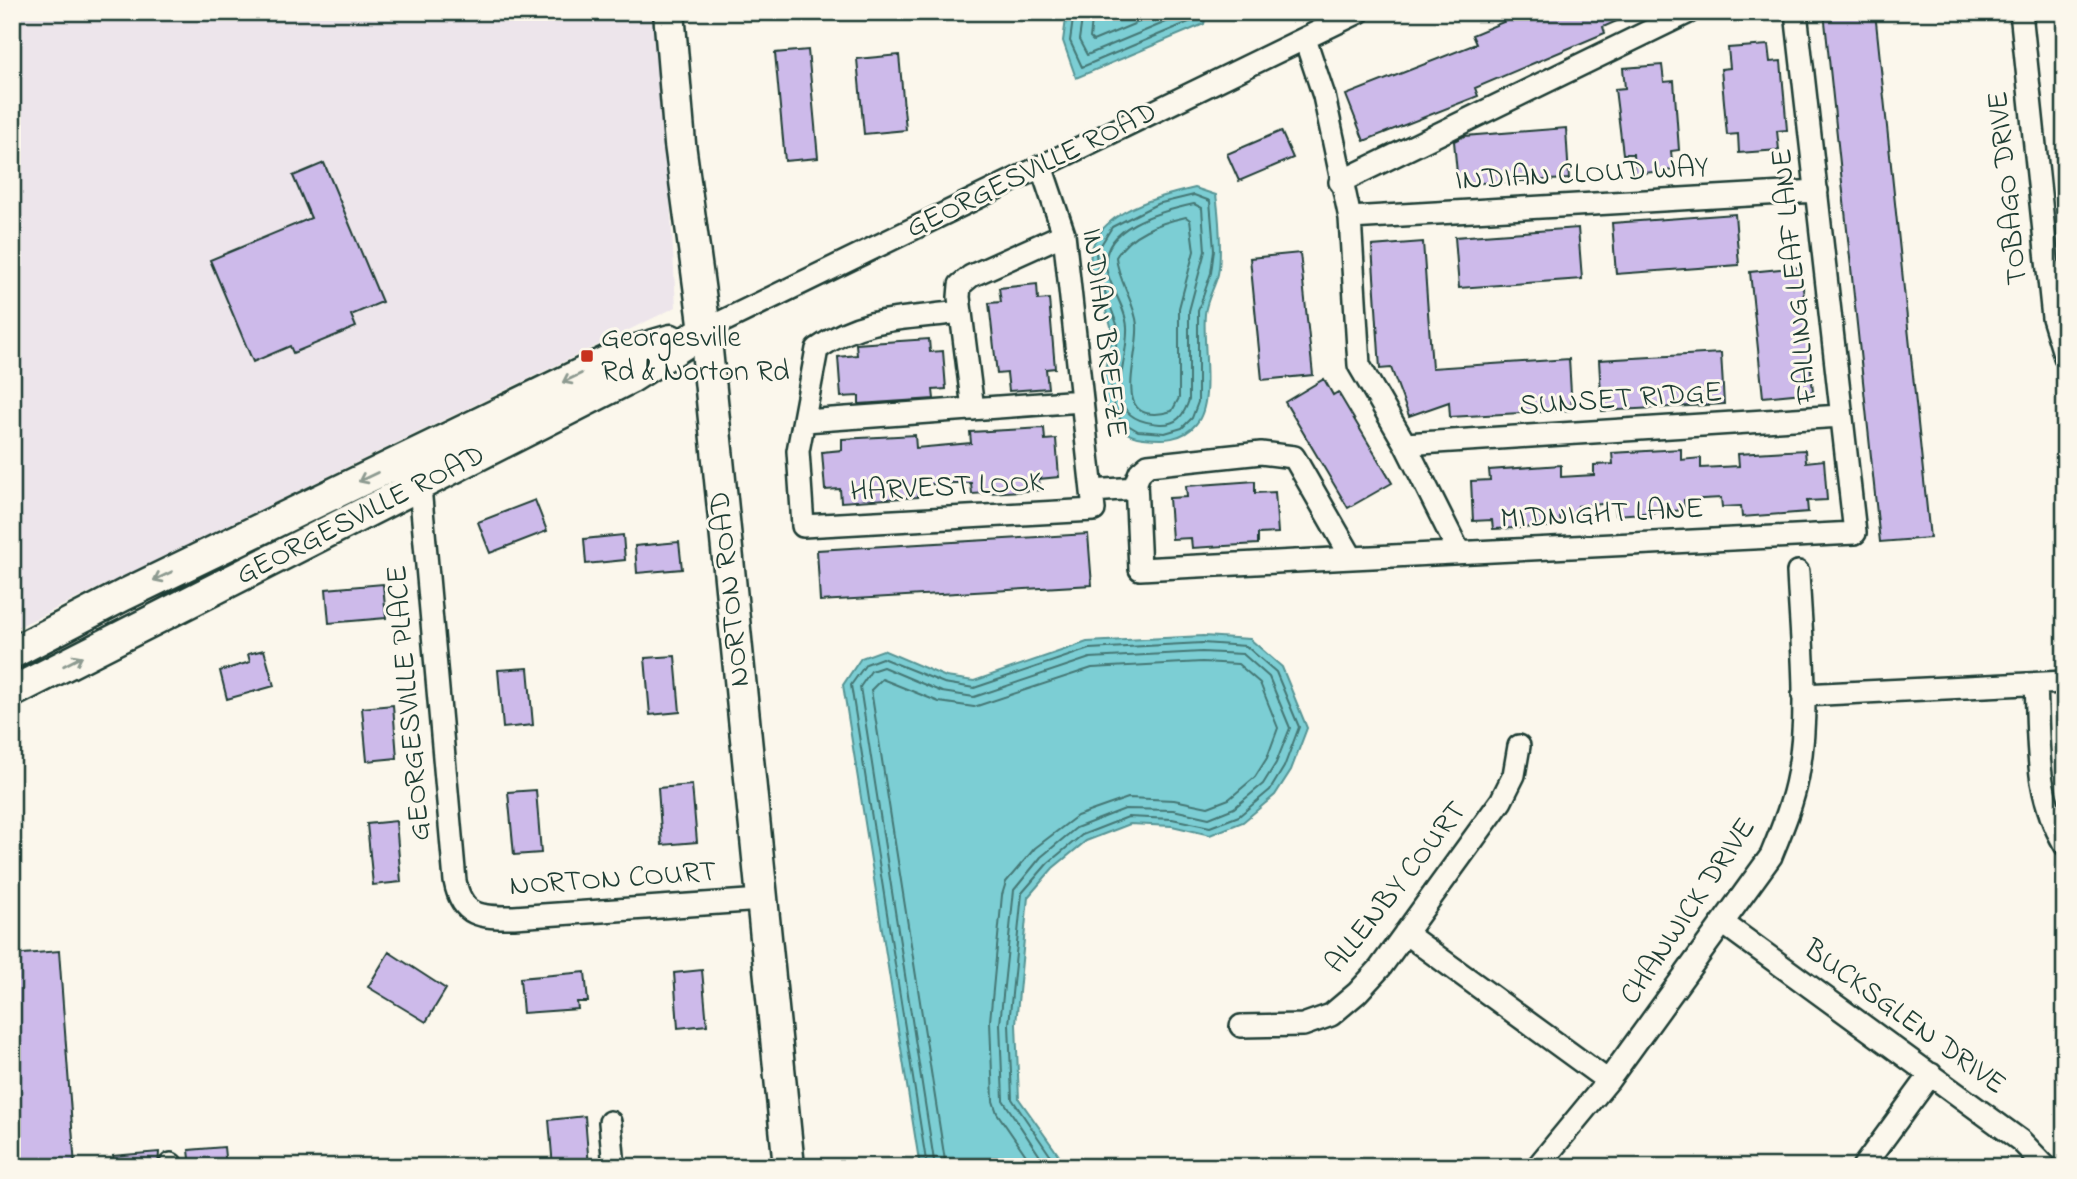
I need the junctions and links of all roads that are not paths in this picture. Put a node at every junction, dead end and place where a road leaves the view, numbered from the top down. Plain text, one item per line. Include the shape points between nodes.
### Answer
1 (669, 12) edge
2 (1689, 12) edge
3 (1796, 12) edge
4 (2021, 12) edge
5 (1352, 14) edge
6 (1305, 39) junction
7 (1041, 166) junction
8 (1340, 182) junction
9 (1817, 191) junction
10 (1350, 218) junction
11 (1064, 234) junction
12 (961, 312) junction
13 (705, 330) junction
14 (2065, 357) edge
15 (1082, 401) junction
16 (973, 409) junction
17 (1841, 416) junction
18 (805, 421) junction
19 (1405, 444) junction
20 (420, 487) junction
21 (1136, 488) junction
22 (1093, 500) junction
23 (1855, 533) joint
24 (1460, 552) junction
25 (1352, 558) junction
26 (1798, 572) dead end
27 (12, 653) edge
28 (2065, 682) edge
29 (2036, 684) junction
30 (12, 692) edge
31 (1803, 695) junction
32 (1519, 746) dead end
33 (2065, 845) edge
34 (762, 900) junction
35 (468, 910) joint
36 (1723, 923) junction
37 (1405, 933) junction
38 (1241, 1026) dead end
39 (1931, 1074) junction
40 (1608, 1081) junction
41 (610, 1122) dead end
42 (614, 1167) edge
43 (789, 1167) edge
44 (1537, 1167) edge
45 (1863, 1167) edge
46 (2046, 1167) edge

1 - 13 main road, NORTON ROAD via 680,144
2 - 8 street
3 - 9 street, FALLING LEAF LANE
4 - 14 street, TOBAGO DRIVE via 2053,318
5 - 6 street, GEORGESVILLE ROAD
6 - 7 street, GEORGESVILLE ROAD
6 - 8 street via 1324,96
7 - 11 street, INDIAN BREEZE
7 - 13 street, GEORGESVILLE ROAD
8 - 10 street
9 - 10 street, INDIAN CLOUD WAY
9 - 17 street, FALLING LEAF LANE
10 - 19 street via 1359,365
11 - 12 street via 971,276 960,285
11 - 15 street, INDIAN BREEZE
12 - 16 street
12 - 18 street via 864,323 817,349
13 - 20 main road, GEORGESVILLE ROAD via 630,378
13 -> 27 main road, GEORGESVILLE ROAD via 620,355
13 - 34 main road, NORTON ROAD
15 - 16 street
15 - 22 street, INDIAN BREEZE
16 - 18 street
17 - 19 street, SUNSET RIDGE
17 - 23 street, FALLING LEAF LANE
18 - 22 street, HARVEST LOOK via 798,451 803,526
19 - 24 street
30 -> 20 main road, GEORGESVILLE ROAD
20 - 35 street, GEORGESVILLE PLACE via 455,881 458,897
21 - 22 street
21 - 25 street via 1140,472 1148,465 1261,453 1294,457
21 - 25 street, MIDNIGHT LANE via 1140,569
23 - 24 street, MIDNIGHT LANE
24 - 25 street, MIDNIGHT LANE
26 - 31 street, CHANWICK DRIVE
28 - 29 street
29 - 31 street
29 - 33 street via 2041,783 2047,812
31 - 36 street, CHANWICK DRIVE via 1799,774 1788,816 1771,856
32 - 37 street, ALLENBY COURT via 1514,775 1501,801
34 - 35 street, NORTON COURT via 514,917 478,916
34 - 43 main road, NORTON ROAD
36 - 39 street, BUCKSGLEN DRIVE
36 - 40 street, CHANWICK DRIVE
37 - 38 street, ALLENBY COURT via 1372,976 1331,1015 1303,1025
37 - 40 street
39 - 45 street
39 - 46 street, BUCKSGLEN DRIVE via 2021,1141
40 - 44 street, CHANWICK DRIVE
41 - 42 street

